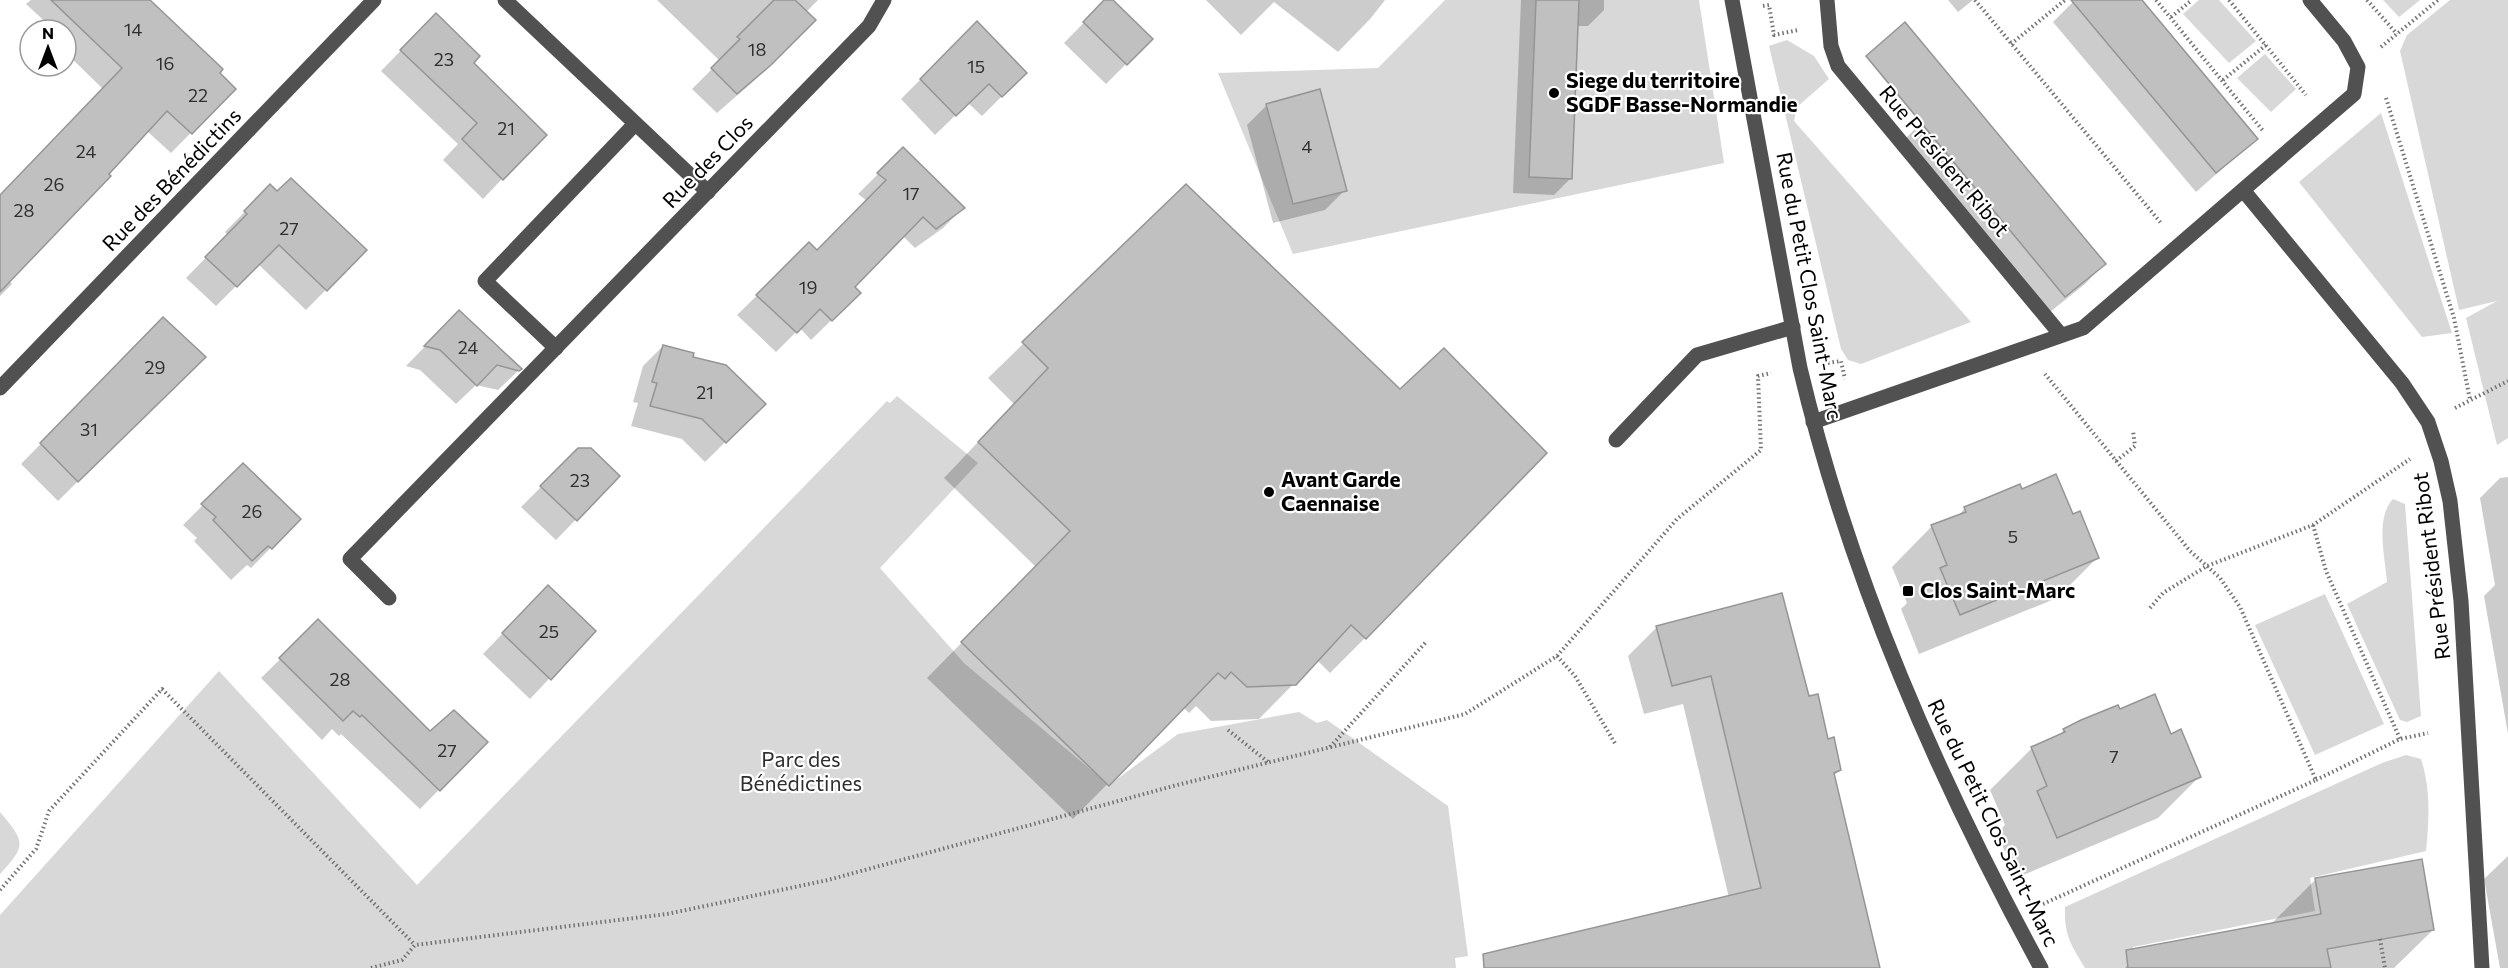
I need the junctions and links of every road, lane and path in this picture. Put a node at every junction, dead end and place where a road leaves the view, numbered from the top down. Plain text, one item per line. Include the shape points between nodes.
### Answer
1 (374, 0) edge
2 (505, 0) edge
3 (884, 0) edge
4 (1827, 0) edge
5 (1975, 0) edge
6 (2065, 0) edge
7 (2156, 0) edge
8 (2192, 0) edge
9 (2229, 0) edge
10 (2310, 0) edge
11 (2367, 0) edge
12 (2438, 0) edge
13 (1733, 5) edge
14 (2170, 17) junction
15 (1828, 25) junction
16 (2397, 34) junction
17 (2011, 44) junction
18 (2266, 45) junction
19 (2380, 48) dead end
20 (2223, 80) junction
21 (2386, 98) dead end
22 (2313, 103) dead end
23 (634, 125) junction
24 (2270, 139) dead end
25 (2243, 190) junction
26 (708, 192) junction
27 (2179, 245) junction
28 (1793, 327) junction
29 (2061, 335) junction
30 (556, 348) junction
31 (1800, 368) junction
32 (2044, 374) dead end
33 (2508, 381) edge
34 (0, 388) edge
35 (2470, 400) junction
36 (1813, 422) junction
37 (2428, 422) junction
38 (2133, 431) dead end
39 (1616, 440) dead end
40 (2412, 458) dead end
41 (2116, 461) junction
42 (2313, 525) junction
43 (2207, 566) junction
44 (389, 598) dead end
45 (2150, 608) dead end
46 (1426, 642) dead end
47 (1557, 656) junction
48 (1228, 730) dead end
49 (2428, 733) dead end
50 (2400, 739) junction
51 (1616, 745) dead end
52 (1329, 747) junction
53 (1268, 763) junction
54 (2316, 780) junction
55 (0, 890) edge
56 (2043, 904) dead end
57 (2380, 939) dead end
58 (415, 945) junction
59 (370, 968) edge
60 (2041, 968) edge
61 (2385, 968) edge
62 (2482, 968) edge

1 - 34 street, Rue des Bénédictins
2 - 23 street
3 - 26 street, Rue des Clos via 869,26
4 - 15 street, Rue Président Ribot
5 - 17 path
6 - 17 path
7 - 14 path
8 - 14 path
9 - 18 path
10 - 25 street via 2344,41 2358,67 2354,94
11 - 16 path
12 - 16 path
13 - 15 path via 1769,5 1774,35
13 - 28 street, Rue du Petit Clos Saint-Marc
14 - 20 path
15 - 29 street, Rue Président Ribot via 1838,66
16 - 19 path
17 - 27 path
18 - 20 path
18 - 22 path
20 - 24 path
21 - 35 path via 2454,318
23 - 26 street
23 - 30 street via 485,281
25 - 27 street
25 - 37 street, Rue Président Ribot via 2402,383
26 - 30 street, Rue des Clos
27 - 29 street via 2083,328
28 - 31 street, Rue du Petit Clos Saint-Marc
28 - 39 street via 1696,355
29 - 36 street
30 - 44 street, Rue des Clos via 350,559
31 - 36 street, Rue du Petit Clos Saint-Marc
31 - 47 path via 1758,376 1761,450 1677,519
32 - 41 path
33 - 35 path
35 - 37 path
36 - 60 street, Rue du Petit Clos Saint-Marc via 1854,551 1915,714 1955,802
37 - 62 street, Rue Président Ribot via 2450,501 2461,602
38 - 41 path via 2135,446
40 - 42 path
41 - 43 path via 2190,551
42 - 43 path
42 - 50 path via 2326,570
43 - 45 path via 2163,593
43 - 54 path via 2240,607
46 - 52 path
47 - 51 path via 1575,676
47 - 52 path via 1465,714
48 - 53 path
49 - 50 path
50 - 54 path
52 - 53 path
53 - 58 path via 828,880 667,914
54 - 56 path
55 - 58 path via 36,849 49,812 162,689
57 - 61 path
58 - 59 path via 402,960

